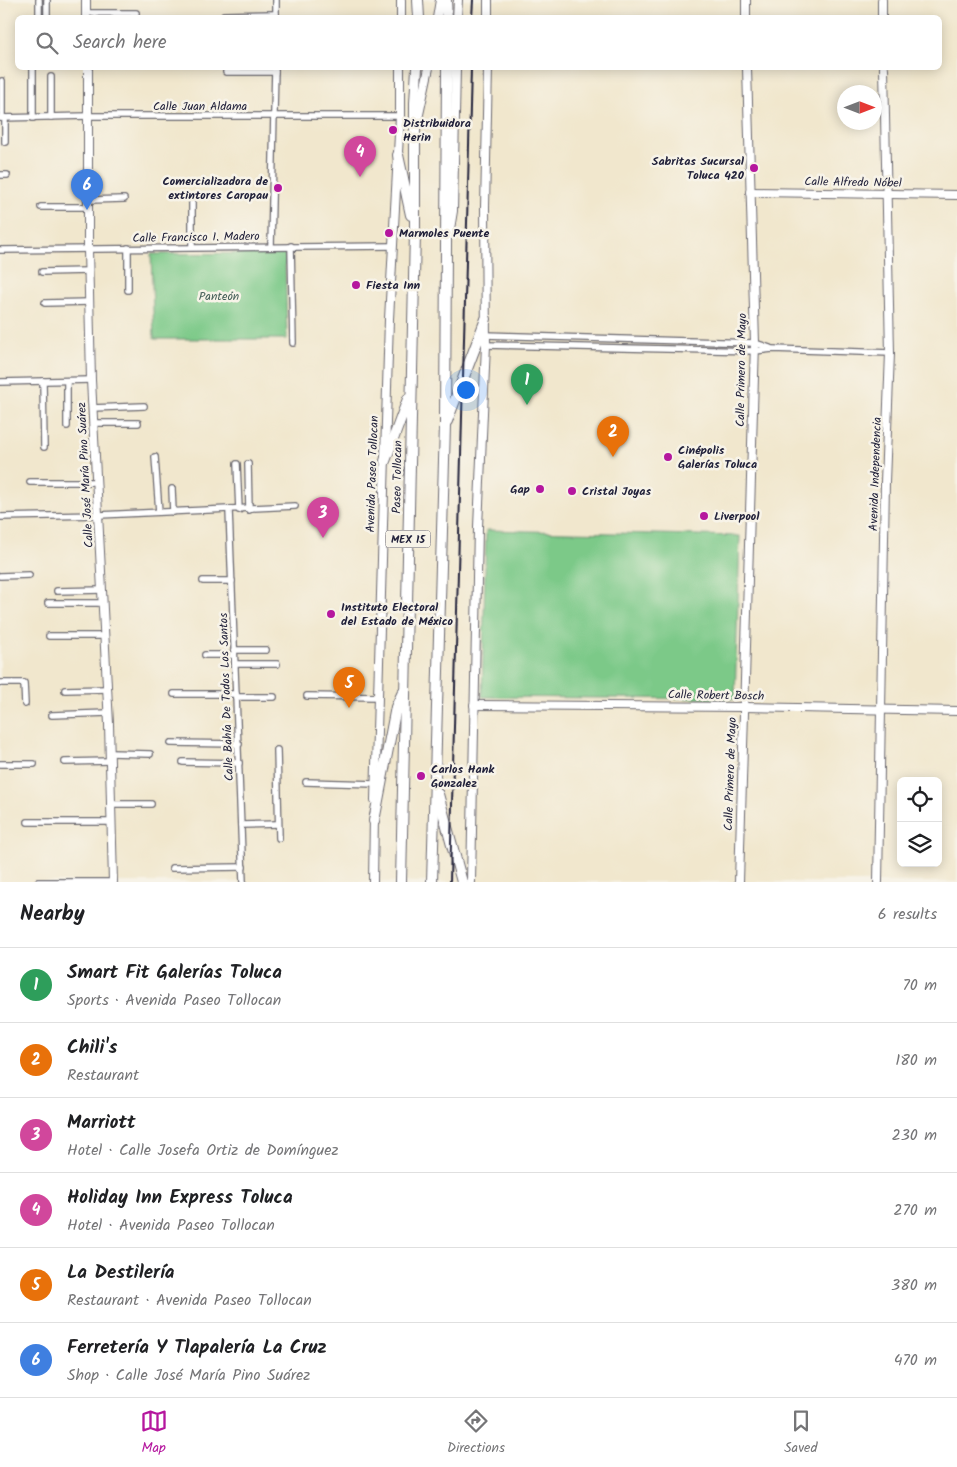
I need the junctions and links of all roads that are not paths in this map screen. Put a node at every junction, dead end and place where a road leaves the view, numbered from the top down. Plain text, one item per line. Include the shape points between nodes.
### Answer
1 (39, 0) edge
2 (47, 0) edge
3 (86, 0) edge
4 (276, 0) edge
5 (401, 0) edge
6 (418, 0) edge
7 (440, 0) edge
8 (446, 0) edge
9 (458, 0) edge
10 (488, 0) edge
11 (746, 0) edge
12 (882, 0) edge
13 (136, 13) dead end
14 (39, 15) dead end
15 (47, 15) edge
16 (86, 15) edge
17 (276, 15) edge
18 (401, 15) edge
19 (419, 15) edge
20 (438, 15) edge
21 (447, 15) edge
22 (457, 15) edge
23 (488, 15) edge
24 (746, 15) edge
25 (882, 15) edge
26 (33, 70) edge
27 (88, 70) edge
28 (275, 70) edge
29 (400, 70) edge
30 (417, 70) edge
31 (429, 70) edge
32 (447, 70) edge
33 (456, 70) edge
34 (488, 70) edge
35 (747, 70) edge
36 (884, 70) edge
37 (226, 72) dead end
38 (51, 77) dead end
39 (2, 80) dead end
40 (88, 116) junction
41 (274, 116) junction
42 (400, 116) junction
43 (2, 118) edge
44 (33, 118) junction
45 (51, 118) junction
46 (415, 133) junction
47 (5, 142) dead end
48 (398, 155) junction
49 (0, 175) edge
50 (7, 175) dead end
51 (750, 192) junction
52 (887, 194) junction
53 (957, 195) edge
54 (124, 199) dead end
55 (89, 203) junction
56 (192, 203) dead end
57 (41, 207) dead end
58 (415, 232) junction
59 (446, 244) junction
60 (271, 246) junction
61 (291, 246) junction
62 (392, 246) junction
63 (192, 247) junction
64 (128, 248) junction
65 (88, 249) junction
66 (0, 250) edge
67 (89, 271) junction
68 (42, 272) dead end
69 (128, 290) dead end
70 (90, 302) junction
71 (44, 303) dead end
72 (486, 319) junction
73 (486, 335) junction
74 (293, 343) dead end
75 (486, 345) junction
76 (755, 347) junction
77 (890, 353) junction
78 (67, 380) junction
79 (91, 380) junction
80 (43, 381) junction
81 (0, 382) edge
82 (411, 391) junction
83 (144, 406) dead end
84 (92, 408) junction
85 (93, 423) junction
86 (138, 423) dead end
87 (445, 424) junction
88 (68, 426) dead end
89 (44, 447) dead end
90 (154, 456) dead end
91 (385, 461) junction
92 (237, 464) dead end
93 (248, 464) dead end
94 (30, 482) dead end
95 (97, 482) junction
96 (172, 489) dead end
97 (295, 506) dead end
98 (229, 510) junction
99 (239, 510) junction
100 (249, 510) junction
101 (159, 512) junction
102 (173, 512) junction
103 (99, 515) junction
104 (0, 516) edge
105 (0, 576) edge
106 (29, 576) dead end
107 (203, 581) dead end
108 (232, 581) junction
109 (102, 590) junction
110 (58, 591) dead end
111 (48, 603) dead end
112 (102, 603) junction
113 (49, 636) dead end
114 (104, 636) junction
115 (266, 650) dead end
116 (234, 653) junction
117 (205, 656) dead end
118 (235, 664) junction
119 (277, 664) dead end
120 (0, 683) edge
121 (406, 687) junction
122 (65, 690) dead end
123 (107, 690) junction
124 (174, 694) dead end
125 (236, 695) junction
126 (307, 696) dead end
127 (274, 697) dead end
128 (377, 698) junction
129 (25, 704) dead end
130 (474, 705) junction
131 (744, 707) junction
132 (881, 710) junction
133 (957, 711) edge
134 (108, 713) junction
135 (52, 715) dead end
136 (171, 744) dead end
137 (238, 744) junction
138 (277, 750) dead end
139 (150, 754) dead end
140 (110, 757) junction
141 (65, 762) dead end
142 (183, 762) dead end
143 (239, 763) junction
144 (0, 764) edge
145 (34, 764) dead end
146 (435, 779) junction
147 (306, 782) dead end
148 (375, 784) junction
149 (111, 804) junction
150 (151, 804) dead end
151 (374, 821) junction
152 (28, 822) dead end
153 (112, 822) junction
154 (278, 824) junction
155 (241, 825) junction
156 (279, 838) dead end
157 (243, 867) junction
158 (172, 868) dead end
159 (38, 882) edge
160 (113, 882) edge
161 (243, 882) edge
162 (373, 882) edge
163 (401, 882) edge
164 (432, 882) edge
165 (462, 882) edge
166 (471, 882) edge
167 (739, 882) edge
168 (878, 882) edge

1 - 14 street
2 - 15 street
3 - 16 main road
4 - 17 street
5 - 18 main road
6 - 19 highway
7 - 20 main road
8 - 21 highway
9 - 22 main road
10 - 23 main road
11 - 24 main road
12 - 25 main road
13 - 16 street
26 - 44 street
27 - 40 main road, Calle José María Pino Suárez
28 - 37 street
28 - 41 street
29 - 42 main road, Avenida Paseo Tollocan
30 - 46 highway
31 - 46 main road, MEX 15
32 - 59 highway
33 - 59 main road, MEX 15 via 453,211
34 - 72 main road
35 - 51 main road, Calle Primero de Mayo
36 - 52 main road, Avenida Independencia
38 - 45 street
39 - 43 street
40 - 41 street, Calle Juan Aldama
40 - 45 street, Calle Juan Aldama
40 - 55 main road, Calle José María Pino Suárez
41 - 42 street, Calle Juan Aldama
41 - 60 street
42 - 48 main road, Avenida Paseo Tollocan
43 - 44 street, Calle Juan Aldama
43 - 47 street
44 - 45 street, Calle Juan Aldama
46 - 58 highway, Paseo Tollocan / MEX 15
48 - 58 highway
48 - 62 main road, Avenida Paseo Tollocan
49 - 50 street
51 - 52 main road, Calle Alfredo Nóbel
51 - 76 main road, Calle Primero de Mayo
52 - 53 main road, Calle Alfredo Nóbel
52 - 77 main road, Avenida Independencia
54 - 55 street
55 - 57 street
55 - 65 main road, Calle José María Pino Suárez
56 - 63 street
58 - 82 highway, Paseo Tollocan / MEX 15
59 - 87 highway, MEX 15
60 - 61 street, Calle Francisco I. Madero
60 - 63 street, Calle Francisco I. Madero
61 - 62 street, Calle Francisco I. Madero
61 - 74 street
62 - 91 main road, Avenida Paseo Tollocan
63 - 64 street, Calle Francisco I. Madero
64 - 65 street, Calle Francisco I. Madero
64 - 69 street
65 - 66 street, Calle Francisco I. Madero
65 - 67 main road, Calle José María Pino Suárez
67 - 68 street
67 - 70 main road, Calle José María Pino Suárez
70 - 71 street
70 - 79 main road, Calle José María Pino Suárez
72 - 73 main road
72 - 87 highway
73 - 75 main road
73 - 76 street
75 - 76 street
75 - 130 main road
76 - 77 street
76 - 131 main road, Calle Primero de Mayo
77 - 132 main road, Avenida Independencia
78 - 79 street
78 - 80 street
78 - 88 street
79 - 84 main road, Calle José María Pino Suárez
80 - 81 street
80 - 89 street
82 - 91 highway
82 - 121 highway, Paseo Tollocan / MEX 15
83 - 84 street
84 - 85 main road, Calle José María Pino Suárez
85 - 86 street
85 - 95 main road, Calle José María Pino Suárez
87 - 146 highway, MEX 15
90 - 101 street
91 - 128 main road, Avenida Paseo Tollocan
92 - 99 street
93 - 100 street
94 - 95 street
95 - 103 main road, Calle José María Pino Suárez
96 - 102 street
97 - 100 street
98 - 99 street
98 - 102 street
98 - 108 street, Calle Bahía De Todos Los Santos
99 - 100 street
101 - 102 street
101 - 103 street
103 - 104 street
103 - 109 main road, Calle José María Pino Suárez
105 - 106 street
107 - 108 street
108 - 116 street, Calle Bahía De Todos Los Santos
109 - 110 street
109 - 112 main road, Calle José María Pino Suárez
111 - 112 street
112 - 114 main road, Calle José María Pino Suárez
113 - 114 street
114 - 123 main road, Calle José María Pino Suárez
115 - 116 street
116 - 117 street
116 - 118 street, Calle Bahía De Todos Los Santos
118 - 119 street
118 - 125 street, Calle Bahía De Todos Los Santos
120 - 129 street via 24,683
121 - 151 highway via 396,708
121 - 163 highway, Paseo Tollocan / MEX 15
122 - 123 street
123 - 134 main road, Calle José María Pino Suárez
124 - 125 street
125 - 127 street
125 - 137 street, Calle Bahía De Todos Los Santos
126 - 128 street
128 - 148 main road, Avenida Paseo Tollocan
130 - 131 main road, Calle Robert Bosch
130 - 166 main road
131 - 132 main road, Calle Robert Bosch
131 - 167 main road, Calle Primero de Mayo
132 - 133 main road, Calle Robert Bosch
132 - 168 main road, Avenida Independencia
134 - 135 street
134 - 140 main road, Calle José María Pino Suárez
136 - 137 street
137 - 143 street, Calle Bahía De Todos Los Santos
138 - 154 street
139 - 140 street
140 - 141 street
140 - 149 main road, Calle José María Pino Suárez
142 - 143 street
143 - 155 street, Calle Bahía De Todos Los Santos
144 - 145 street
146 - 164 highway, MEX 15
146 - 165 highway
147 - 148 street
148 - 151 main road, Avenida Paseo Tollocan
149 - 150 street
149 - 153 main road, Calle José María Pino Suárez
151 - 162 main road, Avenida Paseo Tollocan
152 - 153 street
153 - 160 main road, Calle José María Pino Suárez
154 - 155 street
154 - 156 street
155 - 157 street, Calle Bahía De Todos Los Santos
157 - 158 street
157 - 161 street, Calle Bahía De Todos Los Santos
159 - 160 street

